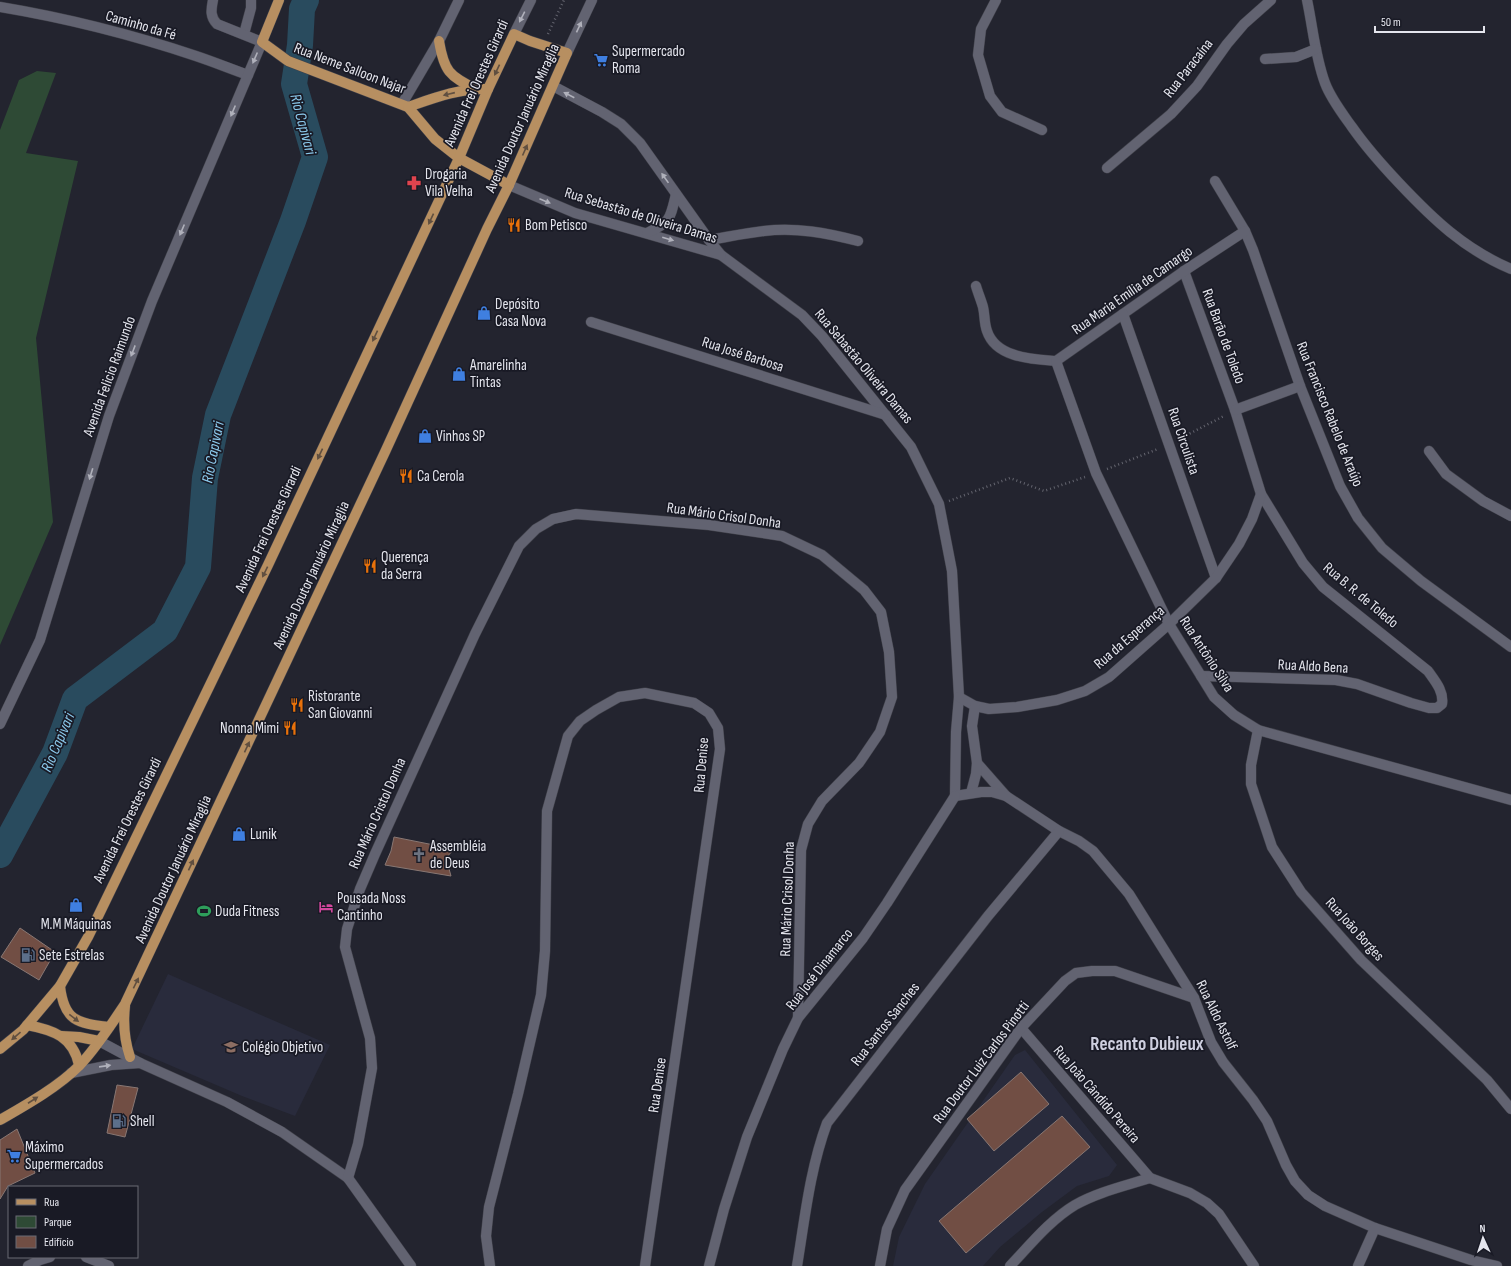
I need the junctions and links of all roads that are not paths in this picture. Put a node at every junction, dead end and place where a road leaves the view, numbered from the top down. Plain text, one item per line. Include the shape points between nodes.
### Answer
1 (213, 0) edge
2 (251, 0) edge
3 (279, 0) edge
4 (459, 0) edge
5 (531, 0) edge
6 (592, 0) edge
7 (996, 0) edge
8 (1271, 0) edge
9 (1307, 0) edge
10 (0, 7) edge
11 (244, 34) junction
12 (514, 34) junction
13 (439, 41) junction
14 (262, 42) junction
15 (1316, 49) junction
16 (567, 53) junction
17 (1265, 59) dead end
18 (248, 75) junction
19 (553, 86) junction
20 (476, 89) junction
21 (488, 89) junction
22 (405, 105) junction
23 (1042, 130) dead end
24 (459, 158) junction
25 (1107, 168) dead end
26 (1215, 181) dead end
27 (509, 186) junction
28 (676, 194) junction
29 (1245, 231) junction
30 (647, 233) junction
31 (709, 240) junction
32 (858, 241) dead end
33 (721, 255) junction
34 (1511, 269) edge
35 (1184, 271) junction
36 (976, 286) dead end
37 (1123, 314) junction
38 (591, 322) dead end
39 (1056, 361) junction
40 (1300, 386) junction
41 (1235, 410) junction
42 (886, 416) junction
43 (1429, 450) dead end
44 (1260, 494) junction
45 (1511, 516) edge
46 (519, 546) joint
47 (1216, 578) junction
48 (1169, 624) junction
49 (1511, 646) edge
50 (1201, 676) junction
51 (959, 697) junction
52 (1442, 704) joint
53 (975, 706) junction
54 (0, 724) edge
55 (1258, 730) junction
56 (977, 763) junction
57 (971, 793) junction
58 (955, 796) junction
59 (1006, 796) junction
60 (1511, 800) edge
61 (1059, 831) junction
62 (60, 986) junction
63 (1194, 998) junction
64 (125, 1004) junction
65 (798, 1018) junction
66 (27, 1025) junction
67 (109, 1027) junction
68 (1021, 1028) junction
69 (61, 1036) junction
70 (99, 1041) junction
71 (0, 1050) edge
72 (130, 1057) junction
73 (140, 1064) junction
74 (79, 1066) junction
75 (71, 1073) junction
76 (1511, 1109) edge
77 (0, 1120) edge
78 (348, 1178) junction
79 (1150, 1178) junction
80 (1375, 1228) junction
81 (47, 1258) edge
82 (89, 1258) edge
83 (28, 1266) edge
84 (109, 1266) edge
85 (411, 1266) edge
86 (490, 1266) edge
87 (645, 1266) edge
88 (709, 1266) edge
89 (797, 1266) edge
90 (880, 1266) edge
91 (1010, 1266) edge
92 (1254, 1266) edge
93 (1358, 1266) edge
94 (1497, 1266) edge

1 - 11 street via 213,20
2 - 11 street via 252,8
3 - 14 main road
4 - 13 street
5 -> 12 street, Avenida Frei Orestes Girardi
16 -> 6 street, Avenida Doutor Januário Miraglia
7 - 23 street via 981,29 978,55 990,96 1002,112
8 - 25 street, Rua Paracaína via 1244,24 1197,86 1171,114
9 - 15 street
10 - 18 street, Caminho da Fé via 117,33 196,56
11 - 14 street
12 - 16 main road
12 -> 21 main road, Avenida Frei Orestes Girardi
13 - 20 main road via 447,69 461,82
13 - 22 street
14 -> 18 street, Avenida Felicio Raimundo
14 - 22 main road, Rua Neme Salloon Najar via 288,61
15 - 17 street via 1296,57
15 - 34 street via 1325,84 1337,106 1367,148 1426,212 1454,236 1492,261
16 - 19 main road, Avenida Doutor Januário Miraglia
18 -> 54 street, Avenida Felicio Raimundo via 152,301 109,416 40,640
27 -> 19 main road, Avenida Doutor Januário Miraglia
28 -> 19 street, Rua Sebastão Oliveira Damas via 640,143 621,124
20 - 21 main road
20 -> 22 main road
21 - 24 main road, Avenida Frei Orestes Girardi
22 - 24 main road via 435,139
24 - 27 main road
24 -> 62 main road, Avenida Frei Orestes Girardi via 268,565 88,937
26 - 29 street, Rua Francisco Rabelo de Araújo
27 -> 30 street, Rua Sebastão de Oliveira Damas via 575,214
64 -> 27 main road, Avenida Doutor Januário Miraglia
28 - 30 street via 668,220
28 - 31 street, Rua Sebastão Oliveira Damas
29 - 35 street, Rua Maria Emília de Camargo
29 - 40 street, Rua Francisco Rabelo de Araújo
30 -> 33 street, Rua Sebastão de Oliveira Damas
31 - 32 street via 764,231 793,230 826,233
31 - 33 street, Rua Sebastão Oliveira Damas
33 - 42 street, Rua Sebastão Oliveira Damas via 802,315
35 - 37 street, Rua Maria Emília de Camargo
35 - 41 street, Rua Barão de Toledo
36 - 39 street via 983,306 986,330 997,347 1014,355
37 - 39 street, Rua Maria Emília de Camargo
37 - 47 street, Rua Circulista
38 - 42 street, Rua José Barbosa
39 - 48 street, Rua Antônio Silva via 1096,473
40 - 41 street
40 - 49 street, Rua Francisco Rabelo de Araújo via 1340,486 1363,524 1382,548 1421,581
41 - 44 street, Rua B. R. de Toledo
42 - 51 street, Rua Sebastão Oliveira Damas via 911,447 939,504 952,572
43 - 45 street via 1446,474 1483,501
44 - 47 street, Rua da Esperança via 1252,519 1239,544
44 - 52 street, Rua B. R. de Toledo via 1303,563 1323,587 1428,670 1440,689
46 - 65 street, Rua Mário Crisol Donha via 536,529 553,519 576,514 709,525 782,536 822,555 864,590 880,612 889,652 892,697 880,732 860,763 822,801 808,824 801,850
46 - 78 street, Rua Mário Cristol Donha via 475,634 374,854 346,929 345,947 370,1038 372,1068 358,1144
47 - 48 street, Rua da Esperança
48 - 50 street, Rua Antônio Silva
48 - 53 street, Rua da Esperança via 1109,677 1085,692 1017,707 989,709
50 - 52 street, Rua Aldo Bena via 1336,680 1357,684 1429,708 1437,708
50 - 55 street, Rua Antônio Silva via 1214,697 1234,715
51 - 53 street, Rua da Esperança
51 - 58 street, Rua Sebastão Oliveira Damas
53 - 56 street via 972,726
55 - 60 street, Rua Antônio Silva
55 - 76 street, Rua João Borges via 1250,784 1272,847 1301,892 1361,960 1486,1080
56 - 57 street
56 - 59 street
57 - 58 street, Rua Aldo Astolf
57 - 59 street, Rua Aldo Astolf via 992,792
58 - 65 street, Rua José Dinamarco via 863,938
59 - 61 street, Rua Aldo Astolf
61 - 63 street, Rua Aldo Astolf via 1093,851 1129,894
61 - 89 street, Rua Santos Sanches via 988,916 827,1123 818,1147 810,1182
62 - 66 main road, Avenida Frei Orestes Girardi
62 -> 67 main road via 61,1000 71,1016 85,1024
63 - 68 street, Rua Doutor Luiz Carlos Pinotti via 1115,971 1086,972 1076,974 1065,981
63 - 80 street, Rua Aldo Astolf via 1212,1042 1223,1062 1267,1121 1295,1182 1308,1195 1325,1206
64 - 67 main road, Avenida Doutor Januário Miraglia
64 - 72 main road via 123,1031
65 - 88 street, Rua José Dinamarco via 747,1137
66 - 69 main road
66 -> 71 main road, Avenida Frei Orestes Girardi
67 - 70 main road, Avenida Doutor Januário Miraglia
68 - 79 street, Rua João Cândido Pereira
68 - 90 street, Rua Doutor Luiz Carlos Pinotti via 905,1190 888,1228
69 - 70 main road
69 - 74 main road via 75,1051
70 - 72 street
70 - 74 main road, Avenida Doutor Januário Miraglia
72 - 73 street
75 -> 73 street via 111,1065
73 - 78 street via 227,1102 282,1132
74 - 75 main road, Avenida Doutor Januário Miraglia
77 -> 75 main road, Avenida Doutor Januário Miraglia
78 - 85 street
79 - 91 street via 1103,1192 1075,1206 1052,1222
79 - 92 street via 1190,1193 1207,1203 1219,1214
80 - 93 street
80 - 94 street, Rua Aldo Astolf via 1470,1260
81 - 83 street
82 - 84 street
86 - 87 street, Rua Denise via 486,1236 489,1207 541,995 545,951 547,811 568,736 580,721 619,697 645,693 694,703 709,713 718,728 720,749

